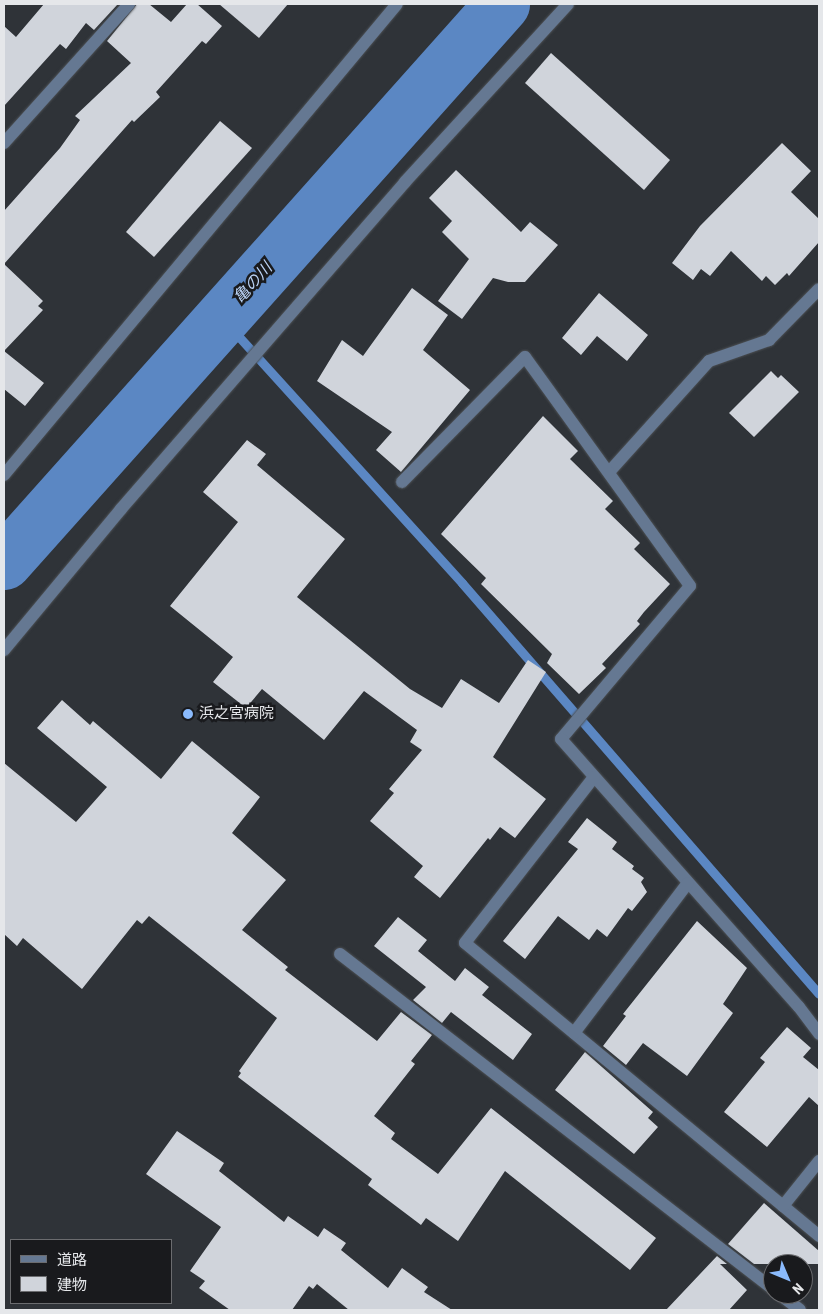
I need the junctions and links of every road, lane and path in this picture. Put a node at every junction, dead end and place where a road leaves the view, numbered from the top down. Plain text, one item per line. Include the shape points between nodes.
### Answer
1 (129, 4) edge
2 (397, 4) edge
3 (568, 4) edge
4 (4, 143) edge
5 (819, 289) edge
6 (610, 471) junction
7 (4, 475) edge
8 (402, 482) dead end
9 (4, 650) edge
10 (594, 777) junction
11 (688, 883) junction
12 (340, 954) dead end
13 (574, 1033) junction
14 (819, 1034) edge
15 (819, 1161) edge
16 (783, 1206) junction
17 (819, 1236) edge
18 (763, 1281) edge

1 - 4 street
2 - 7 street
3 - 9 street via 405,182
5 - 6 street via 769,340 709,361
6 - 8 street via 525,357
6 - 10 street via 690,586 561,738
10 - 11 street
10 - 13 street via 465,943
11 - 13 street
11 - 14 street via 799,1007
12 - 18 street
13 - 16 street
15 - 16 street
16 - 17 street

